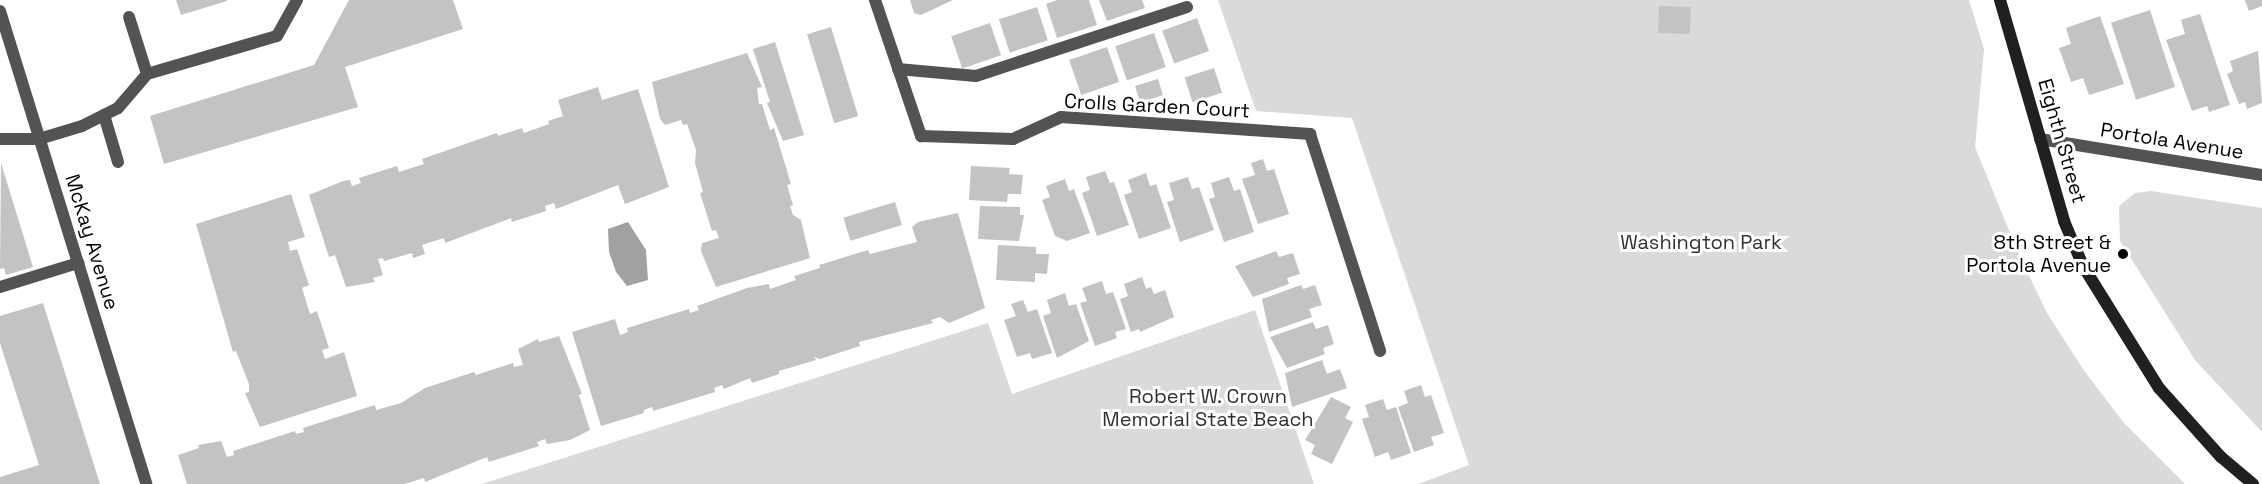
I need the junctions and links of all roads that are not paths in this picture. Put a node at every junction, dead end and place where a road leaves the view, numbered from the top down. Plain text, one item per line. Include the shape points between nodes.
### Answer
1 (875, 0) edge
2 (2000, 0) edge
3 (292, 3) edge
4 (1187, 7) dead end
5 (0, 11) edge
6 (129, 17) dead end
7 (898, 69) junction
8 (147, 74) junction
9 (104, 116) junction
10 (0, 139) edge
11 (39, 139) junction
12 (2040, 139) junction
13 (118, 162) dead end
14 (2262, 175) edge
15 (78, 263) junction
16 (0, 287) edge
17 (1380, 351) dead end
18 (146, 484) edge
19 (2253, 484) edge

1 - 7 street, Crolls Garden Court
2 - 12 main road, Eighth Street
3 - 8 street via 277,36
4 - 7 street via 976,76
5 - 11 street, McKay Avenue
6 - 8 street
7 - 17 street, Crolls Garden Court via 921,136 1013,139 1061,117 1310,134
8 - 9 street via 118,108
9 - 11 street
9 - 13 street
10 - 11 street
11 - 15 street, McKay Avenue
12 - 14 street, Portola Avenue
12 - 19 main road, Eighth Street via 2064,221 2107,309 2159,388 2221,457
15 - 16 street
15 - 18 street, McKay Avenue

